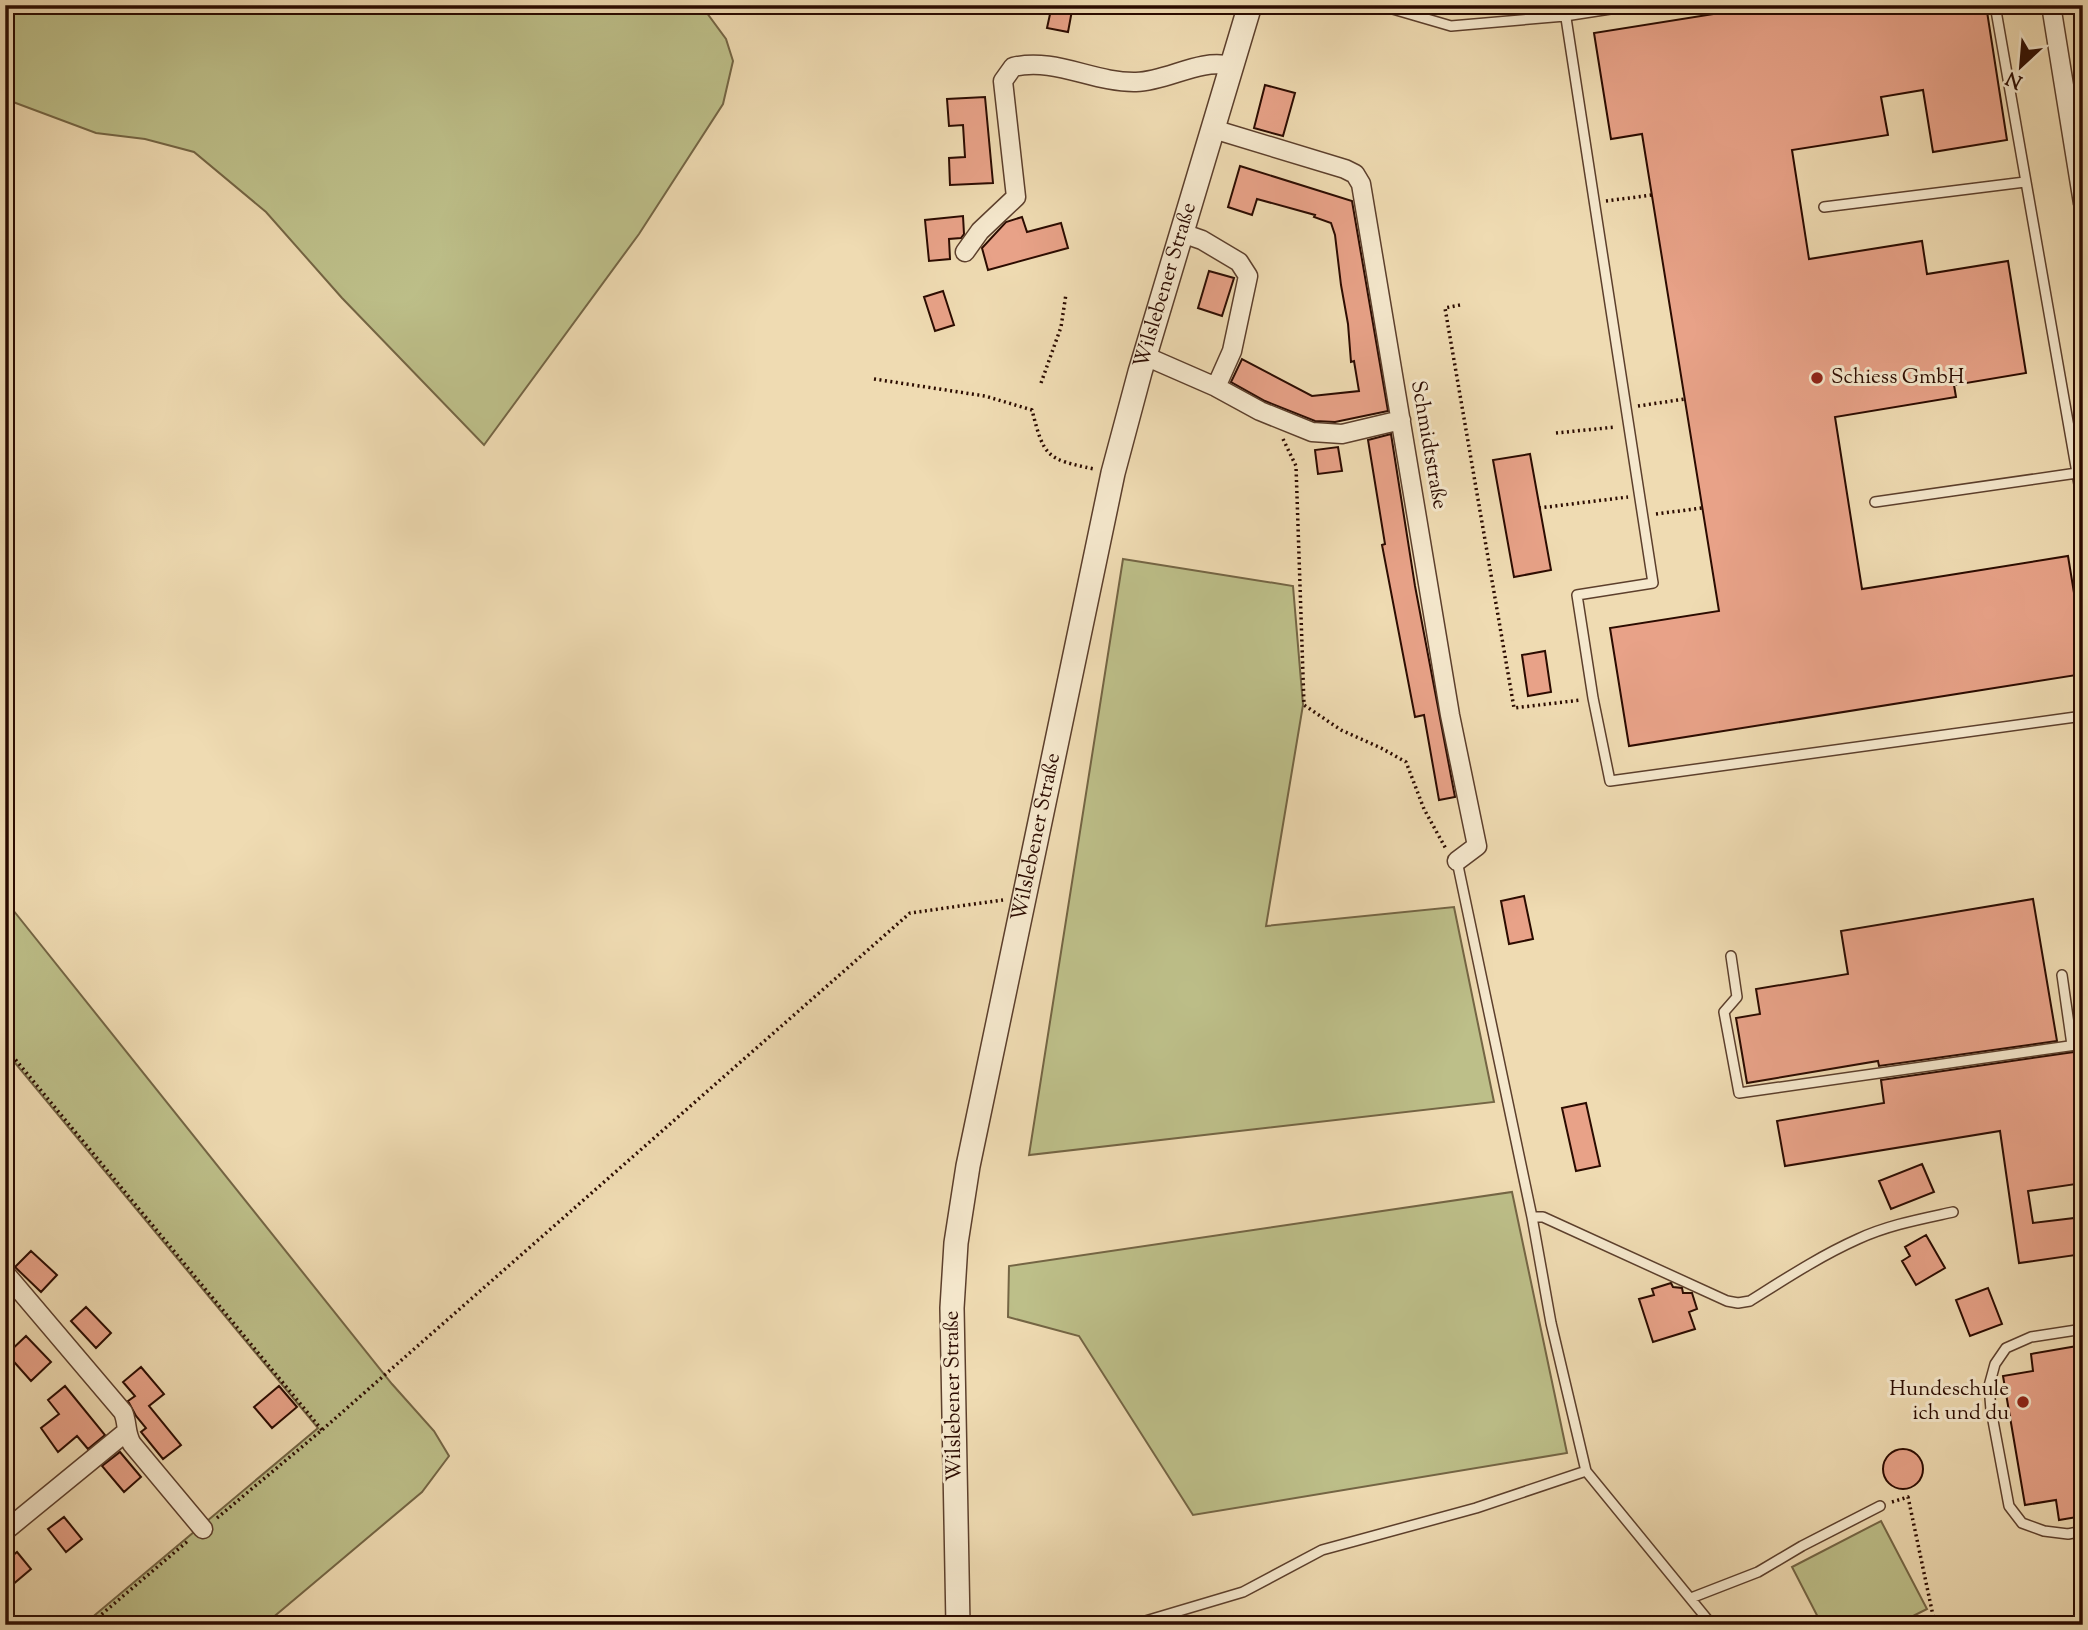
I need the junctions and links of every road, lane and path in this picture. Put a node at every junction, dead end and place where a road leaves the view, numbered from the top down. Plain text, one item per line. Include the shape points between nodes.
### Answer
1 (1250, 5) edge
2 (1379, 5) edge
3 (1564, 5) edge
4 (1636, 5) edge
5 (1995, 5) edge
6 (2051, 5) edge
7 (1565, 16) junction
8 (1231, 66) junction
9 (2077, 124) edge
10 (1213, 129) junction
11 (2025, 182) junction
12 (1652, 195) dead end
13 (2083, 202) edge
14 (1594, 203) junction
15 (1824, 207) dead end
16 (1182, 233) junction
17 (965, 252) dead end
18 (1066, 294) dead end
19 (1460, 306) dead end
20 (1143, 364) junction
21 (874, 379) dead end
22 (1041, 383) dead end
23 (1216, 387) junction
24 (1685, 399) dead end
25 (1626, 408) junction
26 (1260, 411) junction
27 (1401, 420) junction
28 (1628, 425) junction
29 (1556, 433) dead end
30 (1113, 473) junction
31 (2077, 473) junction
32 (1639, 495) junction
33 (1875, 502) dead end
34 (2083, 507) edge
35 (1539, 508) dead end
36 (1702, 508) dead end
37 (1642, 515) junction
38 (1593, 698) junction
39 (2083, 716) edge
40 (1457, 861) junction
41 (1023, 903) junction
42 (1731, 956) dead end
43 (2062, 975) dead end
44 (2078, 1044) edge
45 (5, 1046) edge
46 (1953, 1212) dead end
47 (1532, 1217) junction
48 (5, 1273) edge
49 (2083, 1329) edge
50 (322, 1430) junction
51 (126, 1432) junction
52 (1586, 1471) junction
53 (1880, 1506) joint
54 (203, 1529) junction
55 (5, 1531) edge
56 (2083, 1531) edge
57 (1691, 1598) junction
58 (89, 1625) edge
59 (958, 1625) edge
60 (1132, 1625) edge
61 (1712, 1625) edge
62 (1935, 1625) edge

1 - 8 street, Wilslebener Straße
2 - 7 lane via 1451,26
3 - 7 lane
4 - 7 lane
5 - 11 lane
6 - 9 street
7 - 14 lane
8 - 10 street, Wilslebener Straße
8 - 17 street via 1203,65 1136,82 1046,64 1013,67 1003,81 1016,197
9 - 13 street
10 - 16 street, Wilslebener Straße
10 - 27 street, Schmidtstraße via 1355,174 1361,184
11 - 15 lane
11 - 31 lane
12 - 14 path
14 - 25 lane
16 - 20 street, Wilslebener Straße
16 - 23 street via 1239,262 1248,276 1232,351
18 - 22 path via 1061,327
19 - 38 path via 1445,308 1514,708
20 - 23 street
20 - 30 street, Wilslebener Straße
21 - 30 path via 985,396 1032,411 1039,442 1047,453 1067,464
23 - 26 street
24 - 25 path
25 - 28 lane
26 - 27 street via 1322,433 1342,434
26 - 40 path via 1284,440 1296,466 1304,705 1341,730 1406,762 1424,809
27 - 40 street, Schmidtstraße via 1450,715 1477,846
28 - 29 path
28 - 32 lane
30 - 41 street, Wilslebener Straße
31 - 33 lane
31 - 34 lane
32 - 35 path
32 - 37 lane
36 - 37 path
37 - 38 lane via 1653,583 1577,595
38 - 39 lane via 1610,781
40 - 47 lane
41 - 50 path via 997,900 910,913
41 - 59 street, Wilslebener Straße via 956,1243
42 - 44 lane via 1737,997 1724,1012 1739,1093
43 - 44 lane
45 - 50 path
46 - 47 lane via 1860,1238 1738,1303 1543,1217
47 - 52 lane via 1550,1323
48 - 51 street via 123,1412
49 - 56 lane via 2031,1337 2006,1348 1994,1364 1989,1386 2009,1506 2022,1523 2044,1531
50 - 54 path
51 - 54 street
51 - 55 street
52 - 57 lane
52 - 60 lane via 1476,1508 1322,1550 1243,1592
53 - 57 lane via 1758,1572
53 - 62 path via 1908,1497
54 - 58 path
57 - 61 lane

